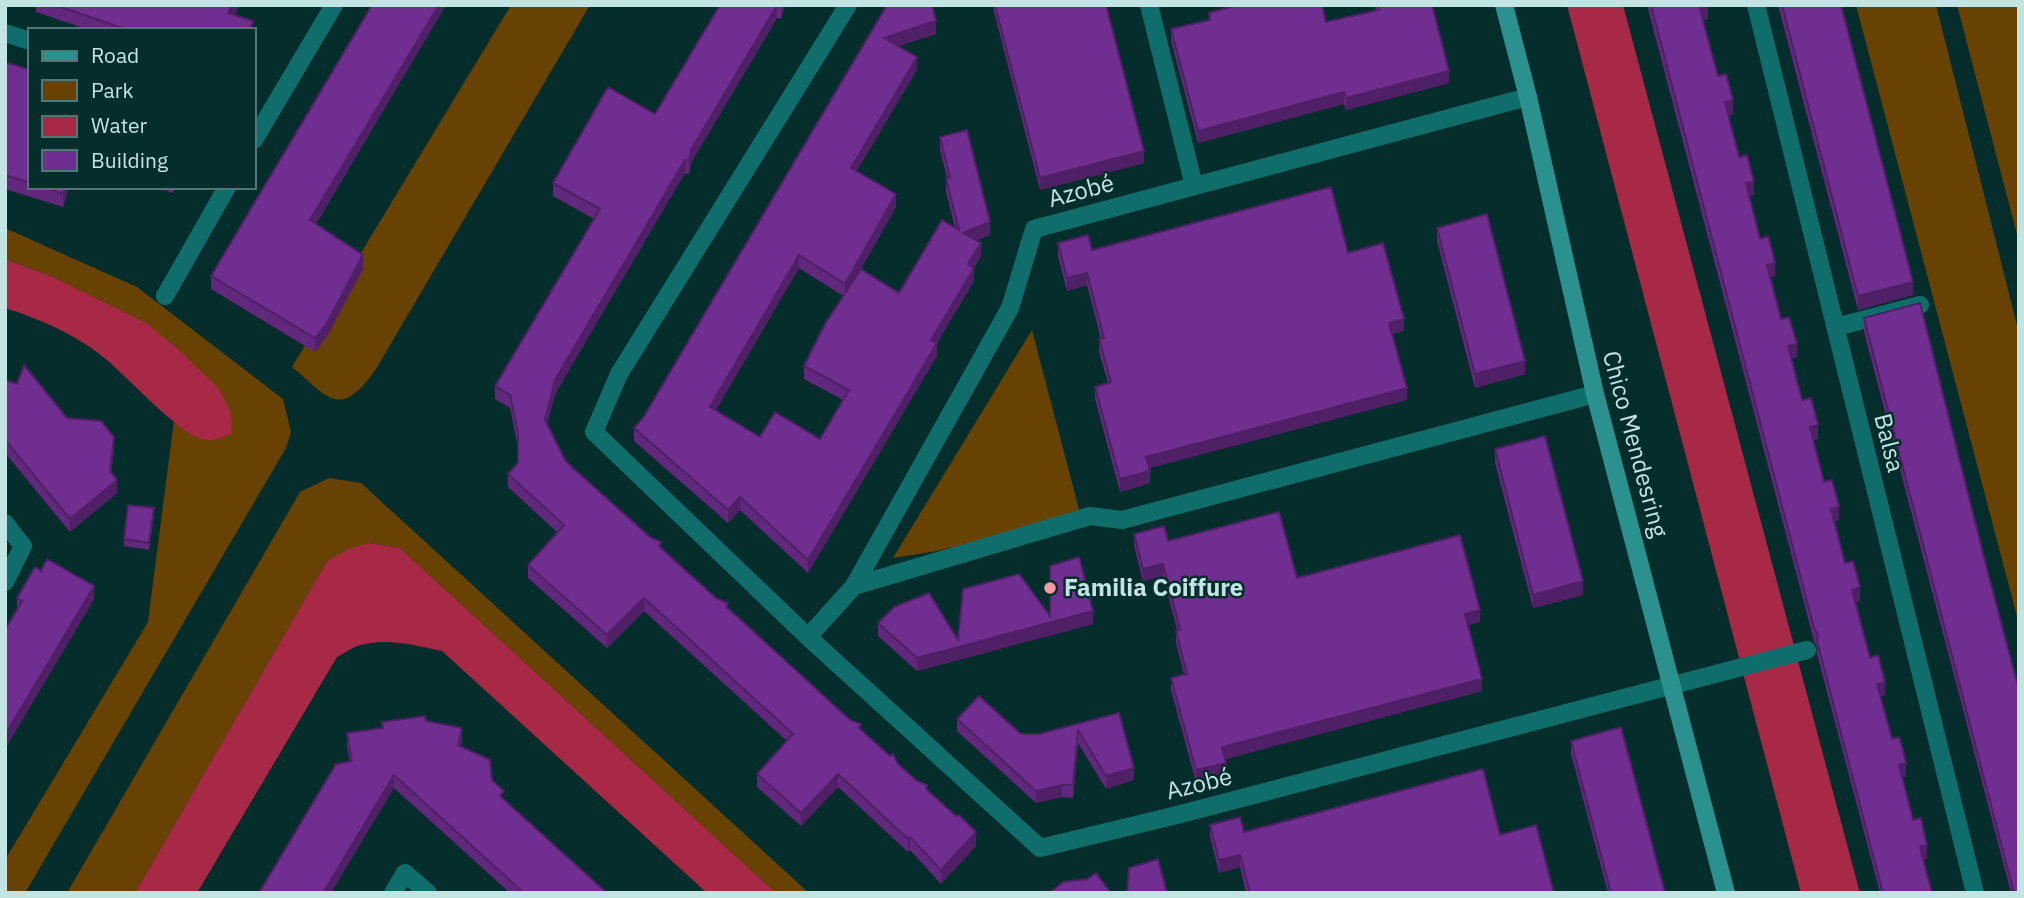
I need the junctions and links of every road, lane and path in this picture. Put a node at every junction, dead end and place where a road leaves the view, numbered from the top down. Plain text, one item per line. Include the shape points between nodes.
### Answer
1 (334, 5) edge
2 (848, 5) edge
3 (1149, 5) edge
4 (1504, 5) edge
5 (1756, 5) edge
6 (5, 33) edge
7 (28, 40) edge
8 (1528, 97) junction
9 (260, 117) edge
10 (1194, 186) junction
11 (226, 189) edge
12 (165, 296) dead end
13 (1920, 305) edge
14 (1836, 327) junction
15 (1595, 394) junction
16 (5, 523) edge
17 (5, 582) edge
18 (854, 586) junction
19 (808, 637) junction
20 (1807, 650) dead end
21 (1673, 685) junction
22 (393, 893) edge
23 (428, 893) edge
24 (1726, 893) edge
25 (1975, 893) edge

1 - 9 street
2 - 19 street, Azobé via 619,374 594,432
3 - 10 street
4 - 8 street, Chico Mendesring
5 - 14 street, Balsa
6 - 7 street
8 - 10 street, Azobé
8 - 15 street, Chico Mendesring
10 - 18 street, Azobé via 1034,229 1010,308
11 - 12 street
13 - 14 street
14 - 25 street, Balsa
15 - 18 street via 1122,520 1090,516
15 - 21 street, Chico Mendesring
16 - 17 street via 23,546
18 - 19 street, Azobé
19 - 21 street, Azobé via 1040,848
20 - 21 street
21 - 24 street, Chico Mendesring
22 - 23 street via 405,873

